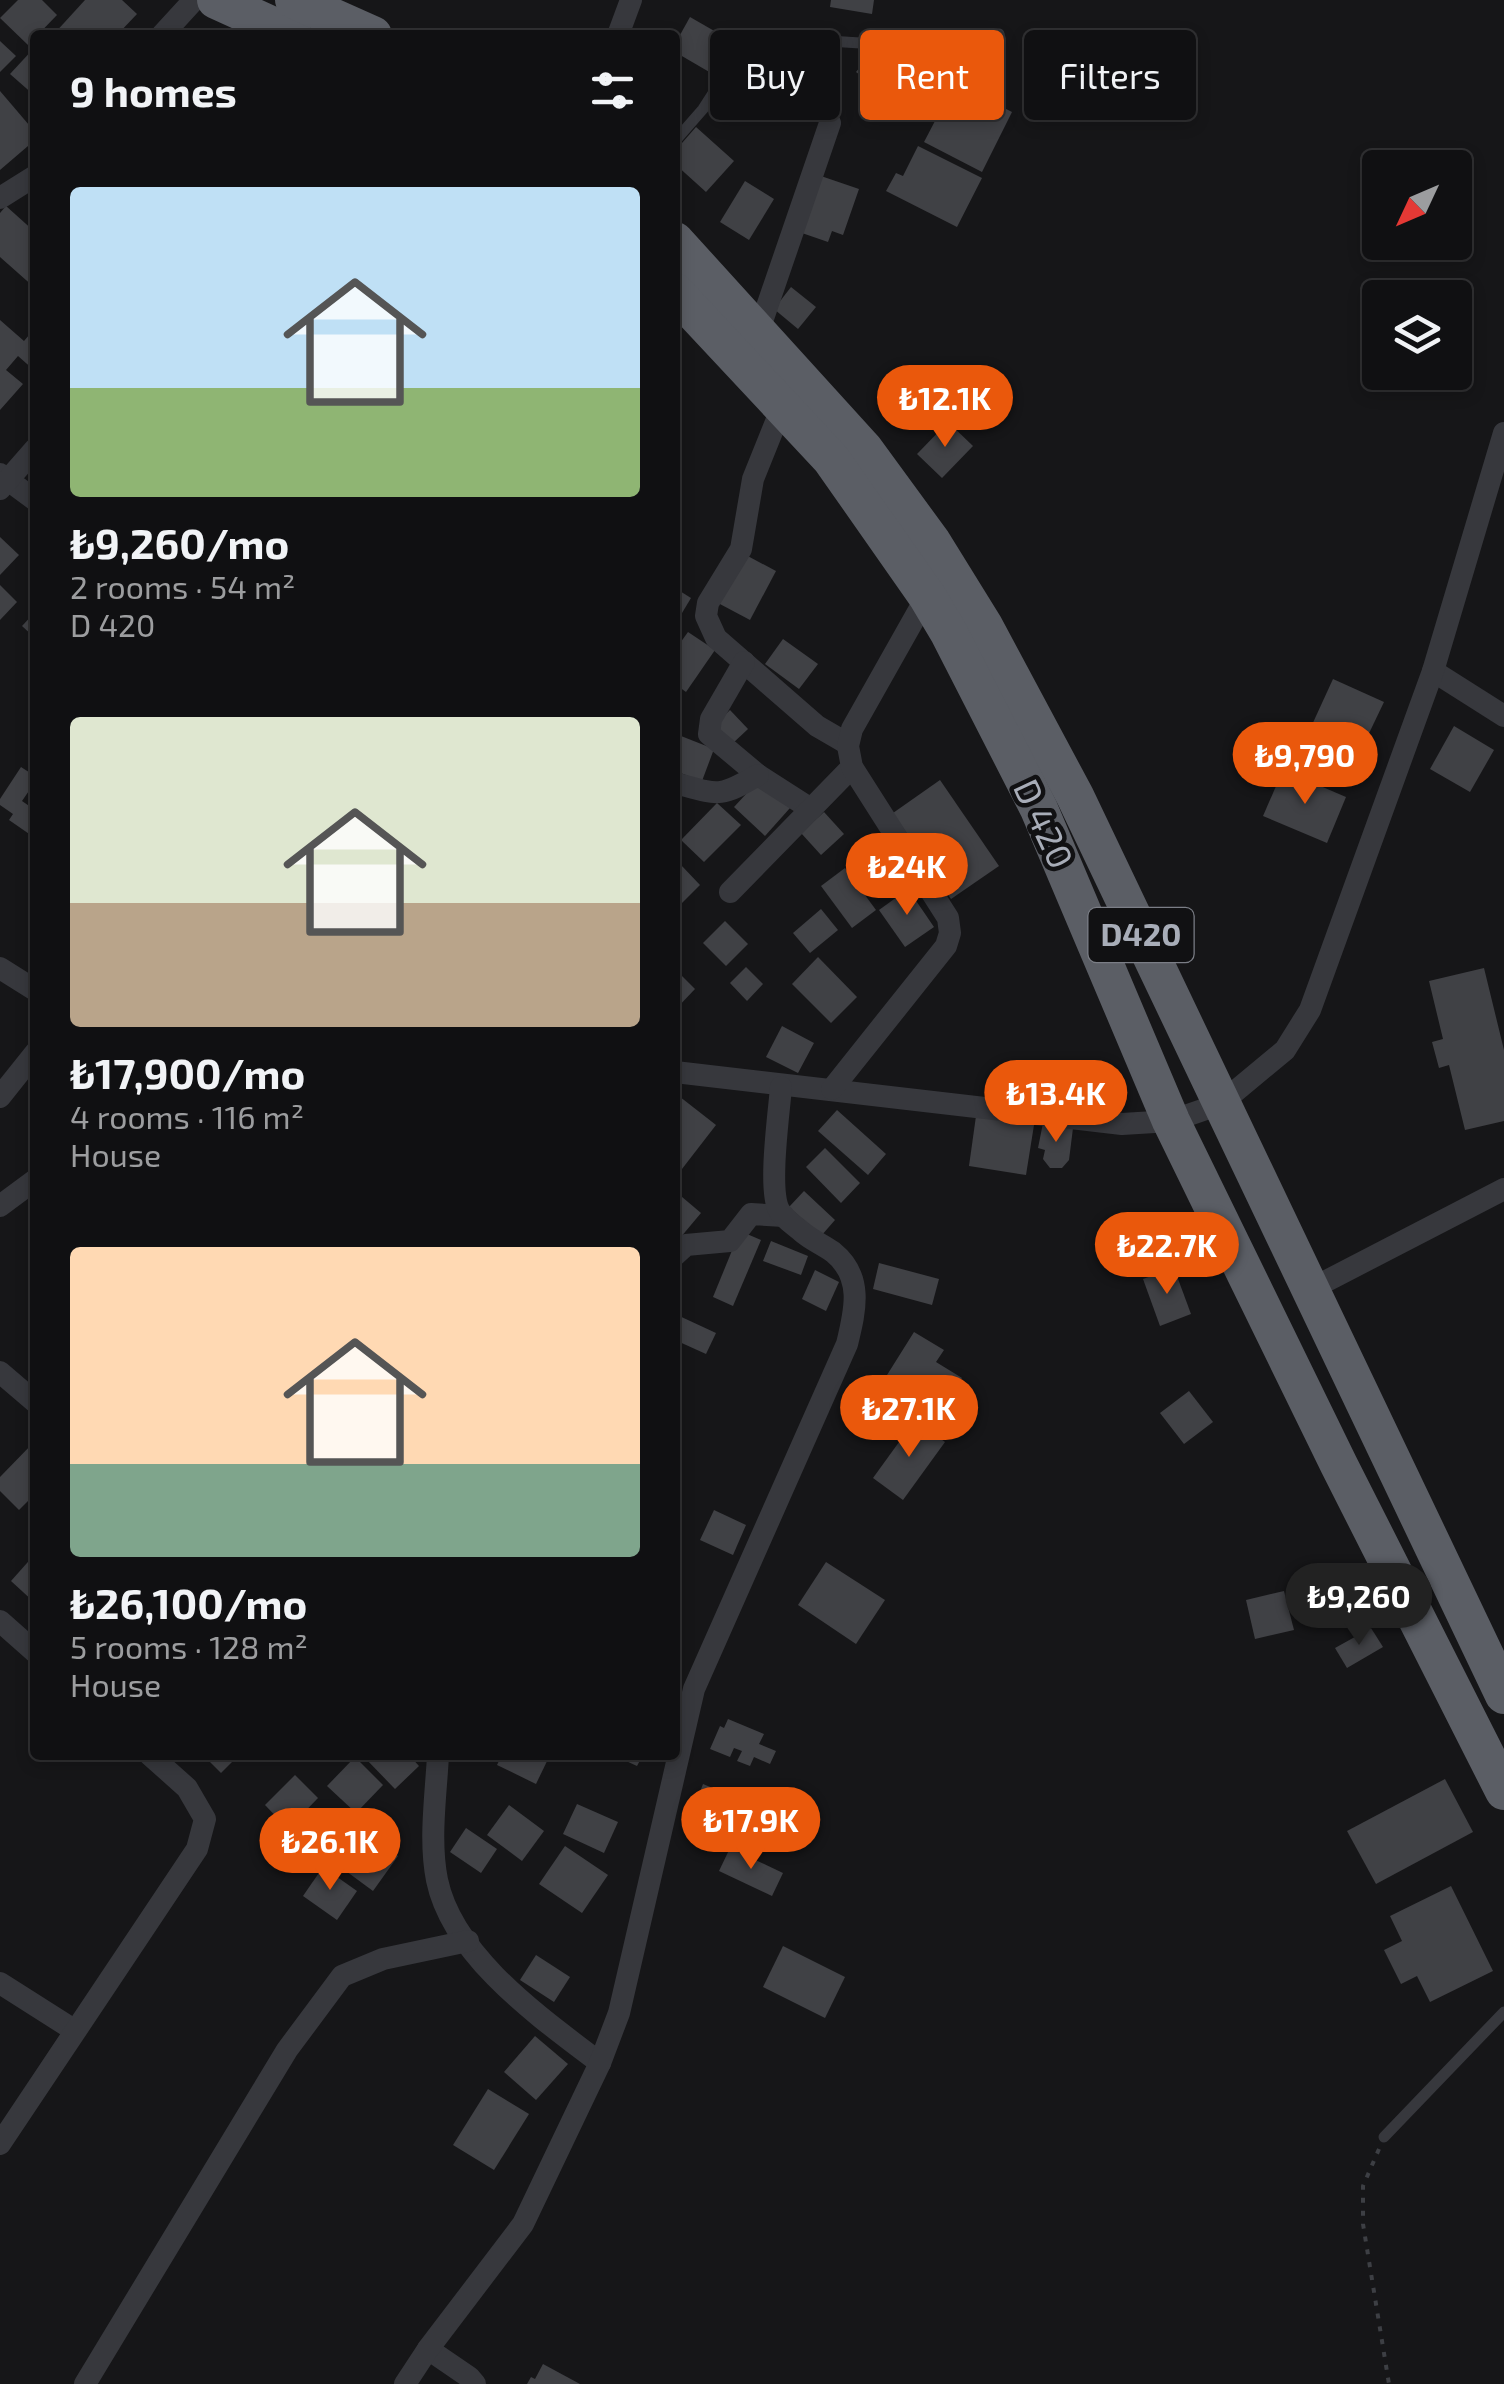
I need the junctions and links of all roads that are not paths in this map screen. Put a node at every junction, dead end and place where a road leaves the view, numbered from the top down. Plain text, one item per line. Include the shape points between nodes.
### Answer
1 (194, 0) edge
2 (216, 0) edge
3 (294, 0) edge
4 (631, 0) edge
5 (167, 30) edge
6 (282, 30) edge
7 (362, 30) edge
8 (620, 30) edge
9 (860, 43) edge
10 (830, 123) dead end
11 (680, 135) edge
12 (30, 179) edge
13 (0, 198) edge
14 (680, 247) edge
15 (680, 297) edge
16 (758, 333) junction
17 (782, 407) junction
18 (1504, 434) edge
19 (30, 453) edge
20 (2, 481) edge
21 (30, 497) edge
22 (927, 596) junction
23 (744, 662) junction
24 (1434, 671) junction
25 (1504, 716) edge
26 (850, 756) junction
27 (758, 775) junction
28 (680, 785) edge
29 (811, 809) junction
30 (730, 892) dead end
31 (0, 968) edge
32 (30, 987) edge
33 (30, 1060) edge
34 (680, 1073) edge
35 (782, 1087) junction
36 (832, 1089) junction
37 (0, 1097) edge
38 (1220, 1104) junction
39 (1172, 1121) junction
40 (30, 1184) edge
41 (1500, 1198) edge
42 (0, 1206) edge
43 (784, 1216) junction
44 (680, 1250) edge
45 (1309, 1290) junction
46 (0, 1372) edge
47 (30, 1398) edge
48 (0, 1621) edge
49 (30, 1648) edge
50 (1504, 1695) edge
51 (680, 1750) edge
52 (156, 1760) edge
53 (438, 1760) edge
54 (678, 1760) edge
55 (1504, 1791) edge
56 (468, 1941) junction
57 (0, 1983) edge
58 (1504, 2012) edge
59 (74, 2030) junction
60 (600, 2063) junction
61 (1384, 2138) road end
62 (0, 2144) edge
63 (428, 2349) junction
64 (84, 2384) edge
65 (406, 2384) edge
66 (474, 2384) edge

1 - 5 street
2 - 6 highway
3 - 7 highway
4 - 8 street
9 - 11 lane via 750,36
10 - 16 street
12 - 13 street
14 - 16 highway, D420
15 - 17 highway, D 420 / D420
16 - 38 highway, D420 via 864,449 984,626 1075,796
17 - 22 highway, D 420 / D420 via 831,459
17 - 23 street via 752,478 741,549 706,616 716,638
18 - 24 street
19 - 20 street
20 - 21 street
22 - 26 street via 852,729
22 - 39 highway, D 420 / D420 via 1039,810
23 - 26 street
23 - 27 street via 708,727 716,742
24 - 25 street
24 - 38 street via 1310,1010 1285,1050
26 - 29 street
26 - 36 street via 948,918 950,933
27 - 28 street via 714,794
27 - 29 street
29 - 30 street
31 - 32 street
33 - 37 street
34 - 35 street
35 - 36 street
35 - 43 street via 774,1188
36 - 39 street via 1080,1121
38 - 39 street
38 - 45 highway, D420
39 - 55 highway, D 420 / D420
40 - 42 street
41 - 45 street
43 - 44 street via 751,1214 730,1240
43 - 51 street via 849,1270 855,1310 847,1344 694,1690
45 - 50 highway, D420
46 - 47 street
48 - 49 street
52 - 59 street via 187,1788 206,1819 197,1849
53 - 56 street via 437,1881
54 - 60 street via 619,2014
56 - 60 street via 527,2007
56 - 64 street via 382,1959 342,1976 286,2050
57 - 59 street
58 - 61 lane
59 - 62 street
60 - 63 street via 523,2224
63 - 65 street
63 - 66 street

